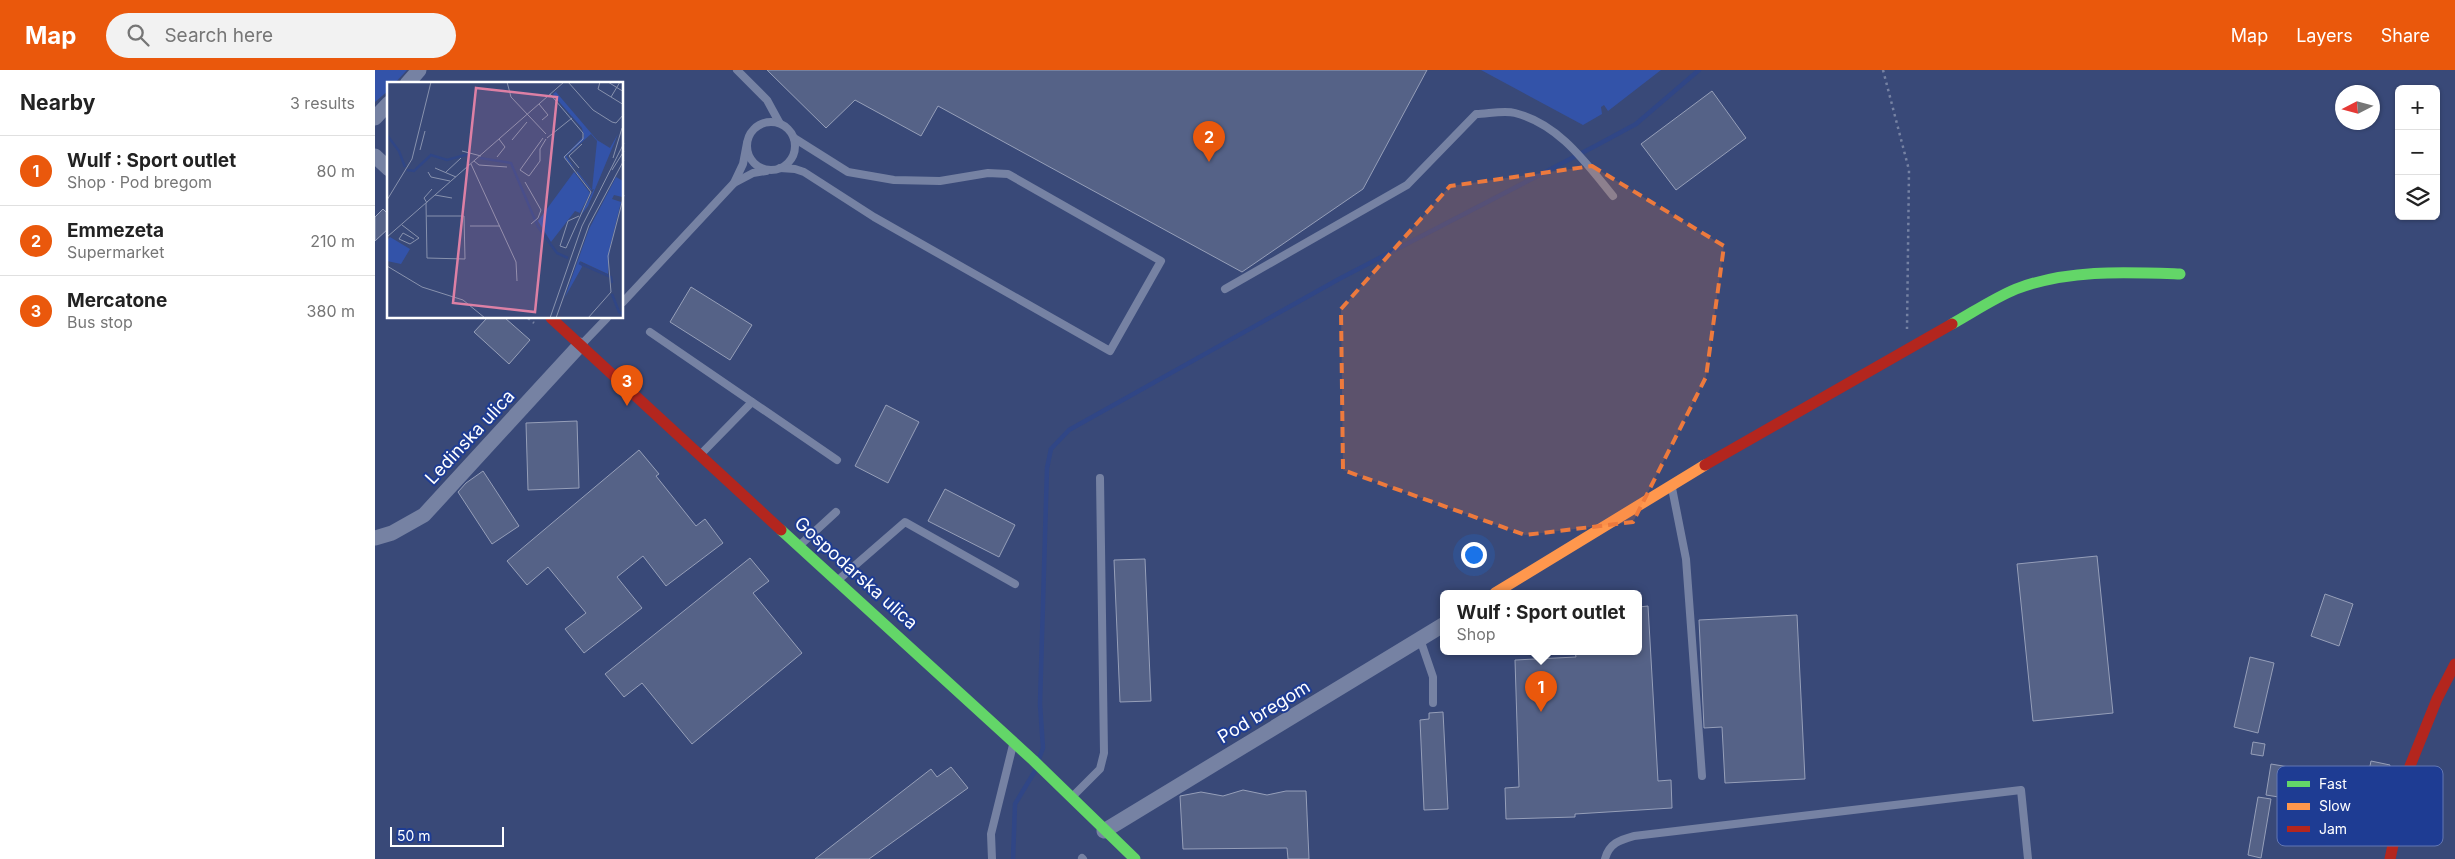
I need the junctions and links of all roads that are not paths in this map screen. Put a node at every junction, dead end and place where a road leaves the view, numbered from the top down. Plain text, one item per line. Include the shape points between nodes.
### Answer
1 (419, 70) edge
2 (737, 70) edge
3 (409, 82) edge
4 (387, 105) edge
5 (375, 118) edge
6 (779, 122) junction
7 (794, 138) junction
8 (747, 143) junction
9 (375, 156) edge
10 (387, 166) edge
11 (777, 169) junction
12 (734, 183) junction
13 (1613, 196) dead end
14 (2180, 274) dead end
15 (1225, 289) dead end
16 (624, 301) edge
17 (552, 319) edge
18 (606, 319) edge
19 (649, 332) dead end
20 (580, 346) junction
21 (751, 402) junction
22 (700, 455) junction
23 (837, 460) dead end
24 (1100, 478) dead end
25 (1671, 485) junction
26 (836, 512) dead end
27 (375, 538) edge
28 (799, 546) junction
29 (837, 581) junction
30 (1015, 584) dead end
31 (1500, 590) edge
32 (1440, 627) edge
33 (1419, 639) junction
34 (2455, 664) edge
35 (1433, 704) dead end
36 (1013, 743) junction
37 (2410, 766) edge
38 (1702, 776) dead end
39 (1071, 798) junction
40 (1104, 831) junction
41 (2393, 846) edge
42 (992, 859) edge
43 (1135, 859) edge
44 (1605, 859) edge
45 (2028, 859) edge
46 (2390, 859) edge

1 - 3 street
2 - 6 lane via 767,100
4 - 5 street
6 - 7 lane via 791,131
6 - 8 lane via 758,125
7 - 11 lane via 795,152
7 - 11 lane via 848,172 894,180 940,181 989,173 1008,174 1161,261 1111,351 883,222 805,172
8 - 11 lane via 753,163 766,170
8 - 12 lane via 743,164
9 - 10 street
11 - 12 lane via 753,173
12 - 16 lane
13 - 15 lane via 1555,131 1514,112 1476,114 1407,184
14 - 25 street via 2077,274 2016,290
17 - 20 street, Gospodarska ulica
18 - 20 lane
19 - 21 lane
20 - 22 street, Gospodarska ulica
20 - 27 street, Ledinska ulica via 424,515 392,533
21 - 22 lane
21 - 23 lane
22 - 28 street, Gospodarska ulica
24 - 39 lane via 1104,753 1100,769
25 - 31 street
25 - 38 lane via 1686,559
26 - 28 lane
28 - 29 street, Gospodarska ulica
29 - 30 lane via 905,522
29 - 36 street, Gospodarska ulica
32 - 33 street, Pod bregom
33 - 35 lane via 1430,664
33 - 40 street, Pod bregom
34 - 37 street
36 - 39 street, Gospodarska ulica
36 - 42 lane via 991,834
39 - 40 street, Gospodarska ulica
40 - 43 street, Gospodarska ulica
41 - 46 street
44 - 45 lane via 1611,846 1634,836 2021,790

